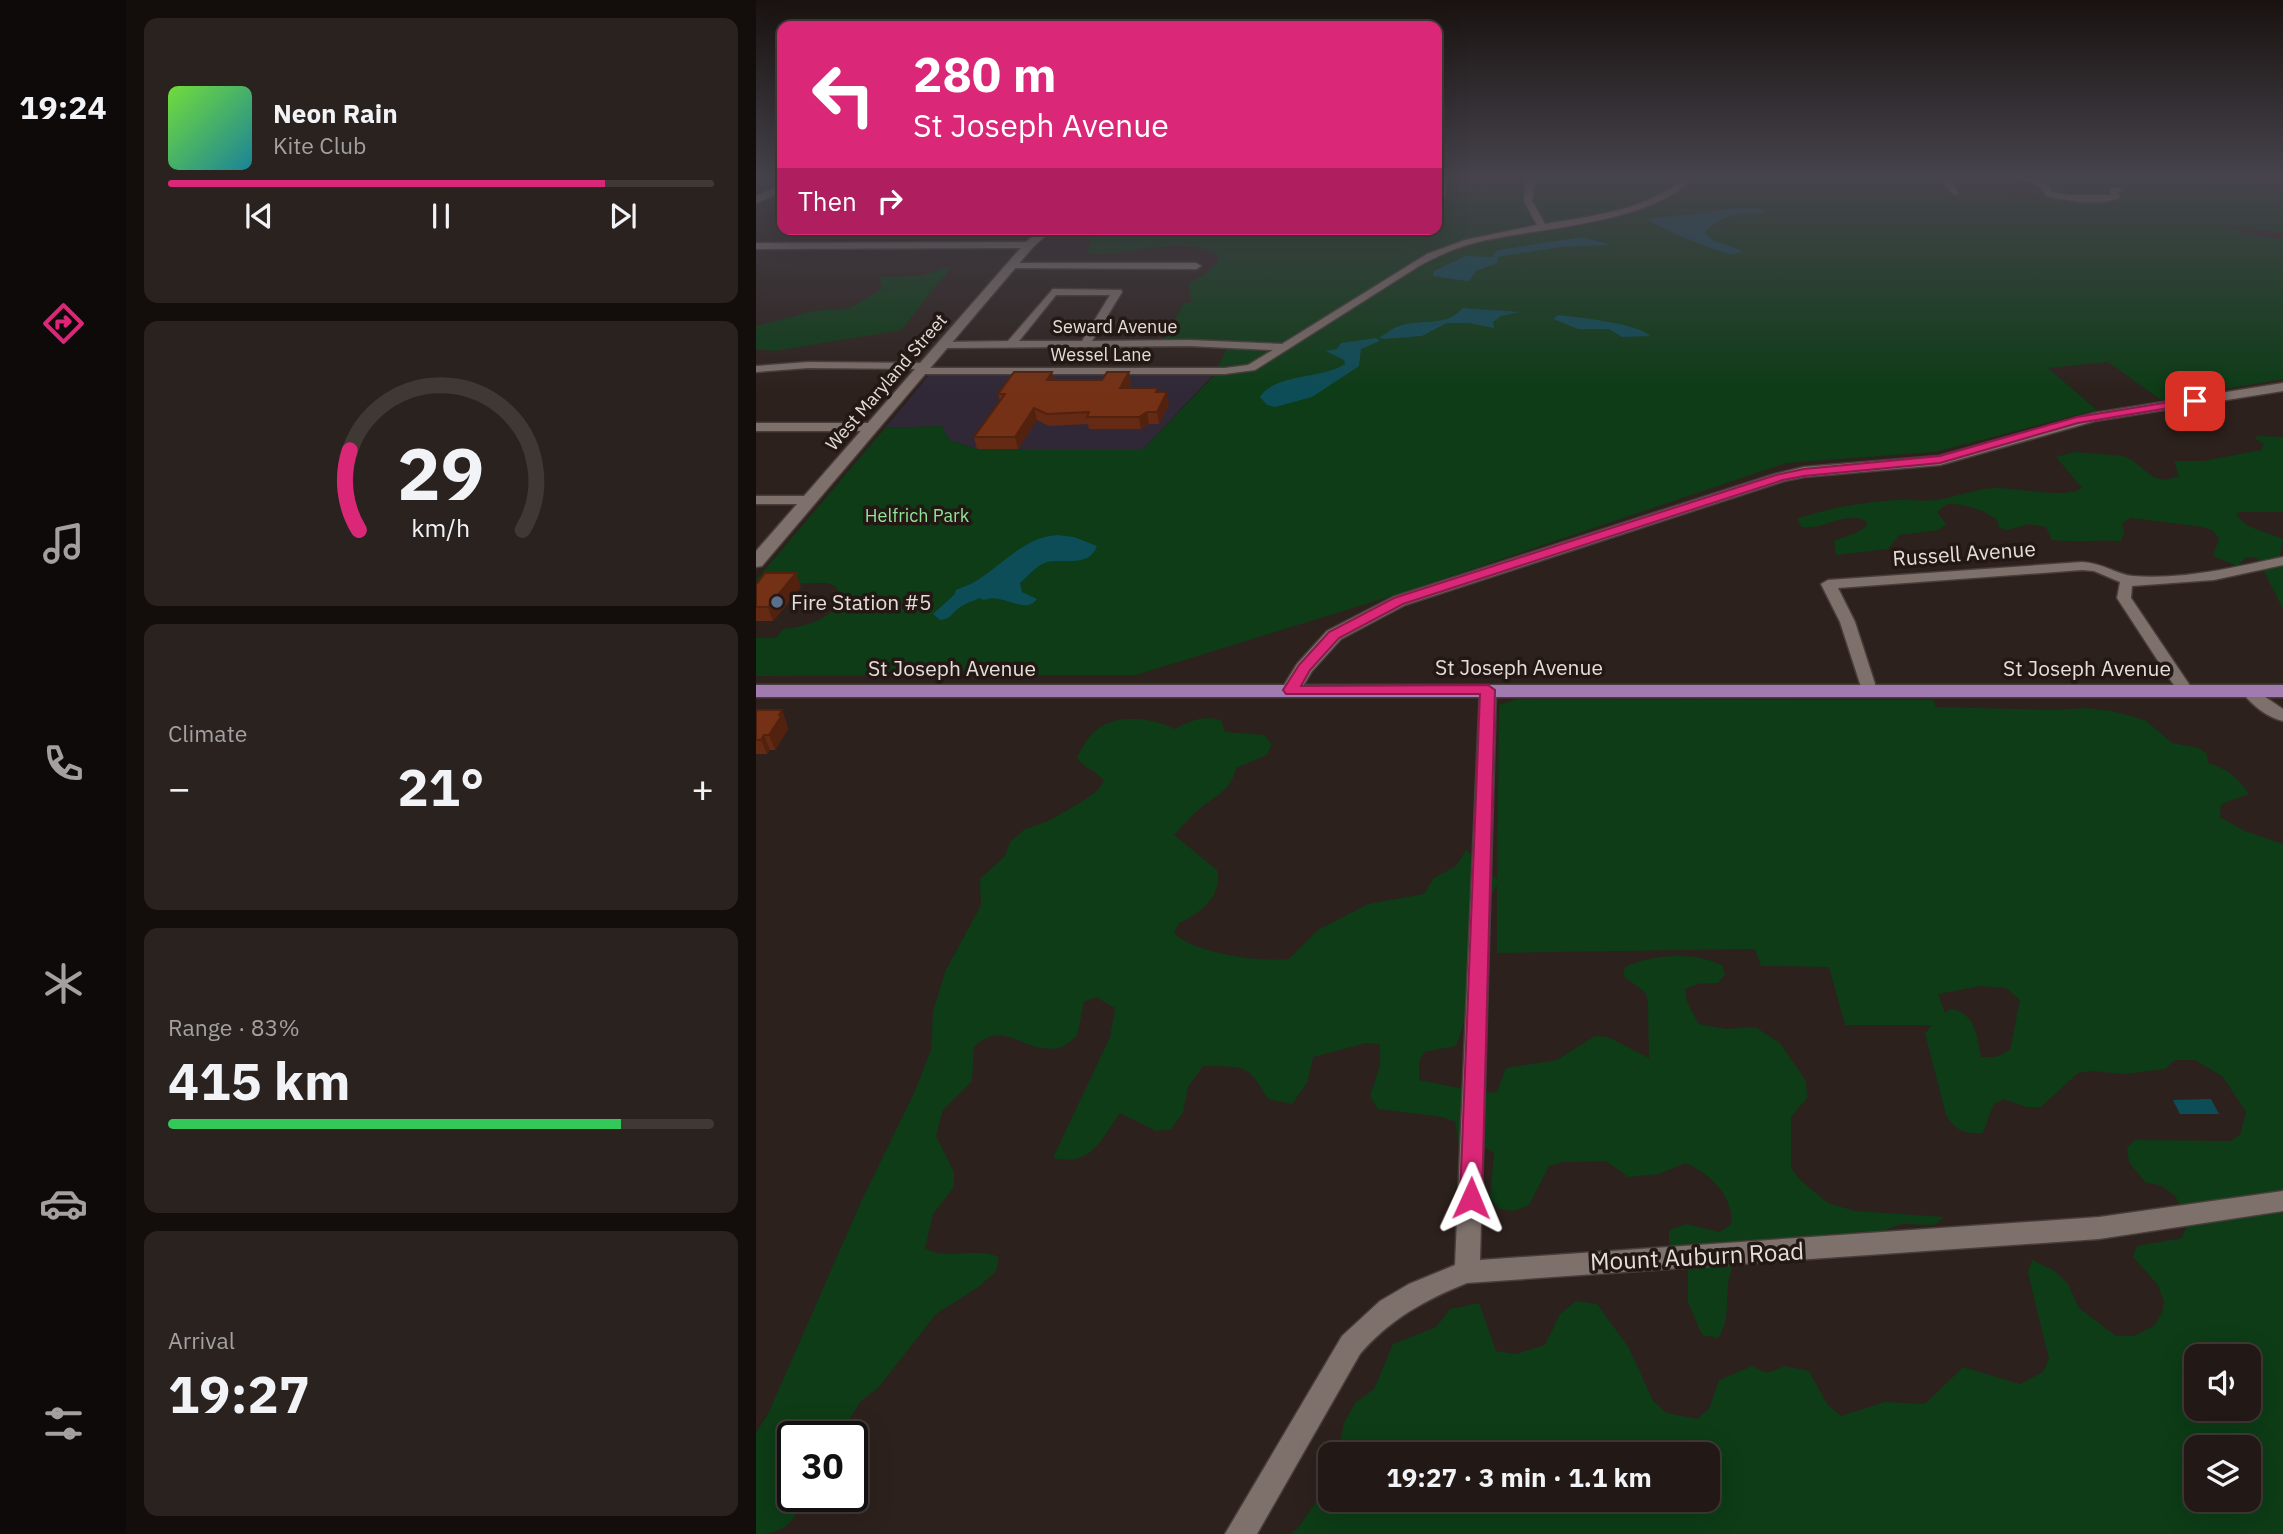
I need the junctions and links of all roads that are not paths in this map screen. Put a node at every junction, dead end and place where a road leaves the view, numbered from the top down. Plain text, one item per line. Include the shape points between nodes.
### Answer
1 (1026, 250) edge
2 (1449, 250) edge
3 (1196, 266) dead end
4 (1011, 267) junction
5 (1012, 344) junction
6 (1085, 344) junction
7 (943, 345) junction
8 (1287, 347) junction
9 (924, 368) junction
10 (756, 369) edge
11 (2283, 387) edge
12 (756, 427) edge
13 (874, 427) junction
14 (756, 500) edge
15 (810, 500) junction
16 (2283, 561) edge
17 (756, 562) edge
18 (2129, 581) junction
19 (1291, 690) junction
20 (1488, 690) junction
21 (1869, 690) junction
22 (2185, 690) junction
23 (756, 691) edge
24 (2249, 691) junction
25 (2283, 691) edge
26 (2283, 716) edge
27 (2283, 1201) edge
28 (1467, 1272) junction
29 (1240, 1534) edge

1 - 4 street, West Maryland Street
2 - 8 street via 1424,259
3 - 4 street
4 - 7 street, West Maryland Street
5 - 6 street, Seward Avenue
5 - 6 street via 1054,292 1117,292
5 - 7 street, Seward Avenue
6 - 8 street, Seward Avenue
7 - 9 street, West Maryland Street
8 - 9 street, Wessel Lane via 1257,366 1239,370
9 - 10 street, Wessel Lane via 808,365
9 - 13 street, West Maryland Street
11 - 19 street via 2094,416 1940,460 1780,477 1399,601 1334,635
12 - 13 street
13 - 15 street, West Maryland Street
14 - 15 street
15 - 17 street, West Maryland Street
16 - 18 street via 2214,576
18 - 21 street, Russell Avenue via 2082,566 1828,584 1855,640
18 - 22 street via 2124,598
19 - 20 main road, St Joseph Avenue
19 - 23 main road, St Joseph Avenue
20 - 21 main road, St Joseph Avenue
20 - 28 street
21 - 22 main road, St Joseph Avenue
22 - 24 main road, St Joseph Avenue
24 - 25 main road, St Joseph Avenue
24 - 26 street
27 - 28 street, Mount Auburn Road via 2099,1228
28 - 29 street, Mount Auburn Road via 1421,1291 1368,1323

